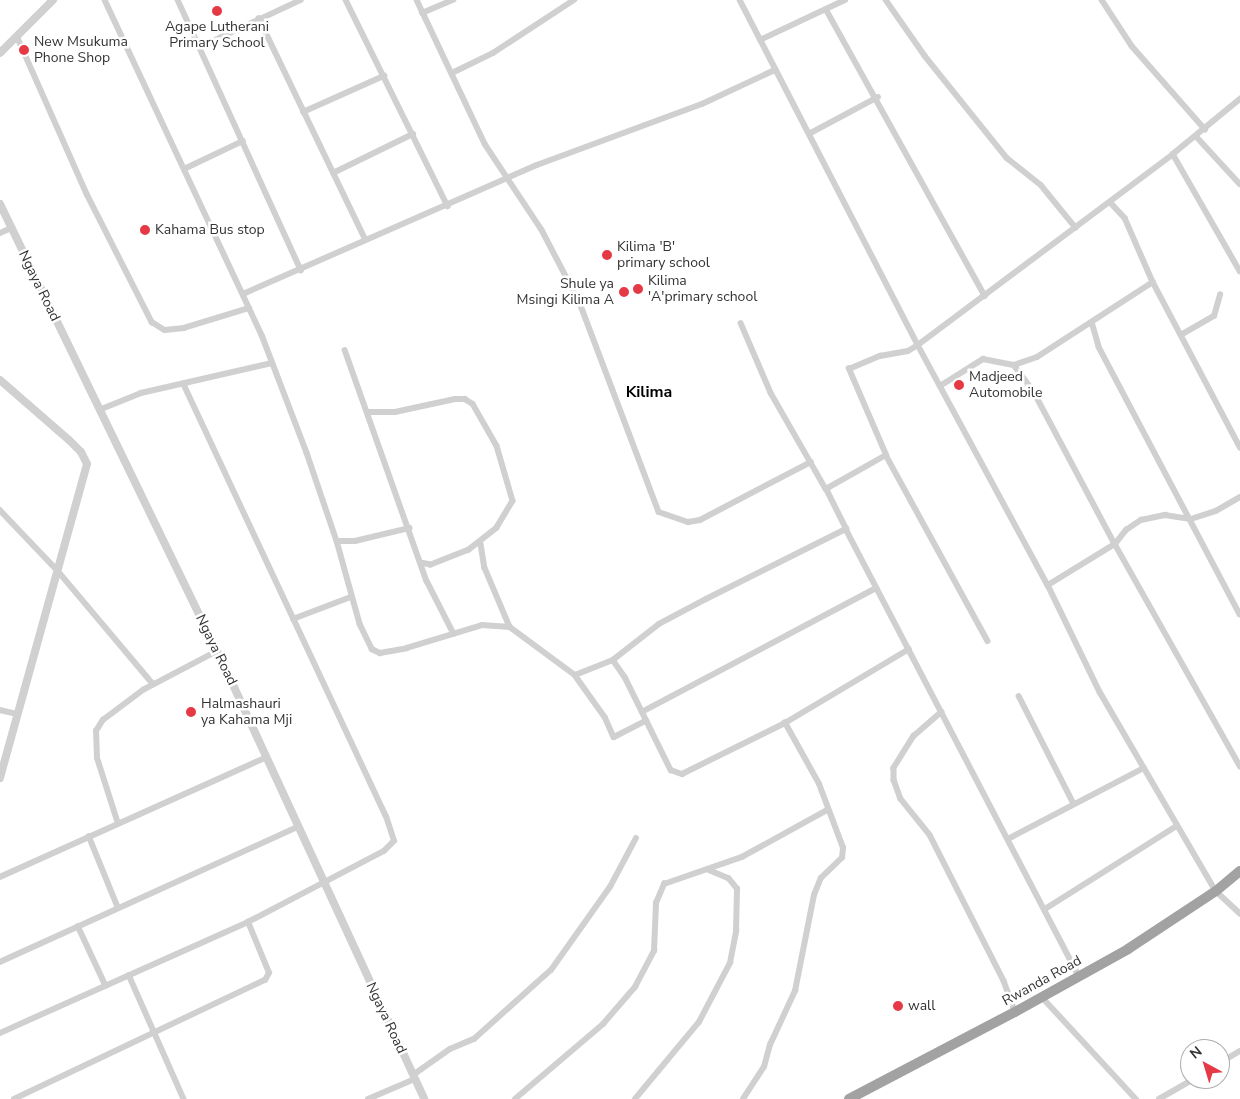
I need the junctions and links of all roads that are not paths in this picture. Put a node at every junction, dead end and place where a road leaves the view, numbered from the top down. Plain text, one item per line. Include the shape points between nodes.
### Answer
1 (53, 0) edge
2 (105, 0) edge
3 (178, 0) edge
4 (301, 0) edge
5 (346, 0) edge
6 (417, 0) edge
7 (453, 0) edge
8 (574, 0) edge
9 (740, 0) edge
10 (845, 0) edge
11 (886, 0) edge
12 (1102, 0) edge
13 (826, 9) junction
14 (422, 13) junction
15 (260, 18) junction
16 (17, 36) junction
17 (760, 40) junction
18 (200, 47) junction
19 (0, 54) edge
20 (775, 70) junction
21 (452, 73) junction
22 (384, 76) junction
23 (878, 97) junction
24 (1240, 99) edge
25 (303, 112) junction
26 (1205, 129) junction
27 (413, 134) junction
28 (809, 134) junction
29 (1196, 136) junction
30 (243, 141) junction
31 (1174, 154) junction
32 (184, 169) junction
33 (333, 173) junction
34 (508, 180) junction
35 (1240, 184) edge
36 (1110, 202) junction
37 (0, 204) edge
38 (448, 206) junction
39 (11, 228) junction
40 (1076, 228) junction
41 (0, 233) edge
42 (366, 240) junction
43 (301, 270) junction
44 (1240, 272) edge
45 (1153, 282) junction
46 (243, 294) junction
47 (985, 296) junction
48 (1220, 296) dead end
49 (249, 308) junction
50 (1092, 322) junction
51 (741, 323) dead end
52 (1180, 335) junction
53 (918, 345) junction
54 (345, 350) dead end
55 (272, 362) junction
56 (1014, 365) junction
57 (0, 380) edge
58 (183, 384) junction
59 (940, 386) junction
60 (99, 410) junction
61 (368, 412) junction
62 (1240, 447) edge
63 (886, 455) junction
64 (811, 462) junction
65 (826, 489) junction
66 (1240, 497) edge
67 (0, 510) edge
68 (1191, 519) junction
69 (409, 528) junction
70 (846, 529) junction
71 (337, 541) junction
72 (481, 544) junction
73 (1115, 544) junction
74 (420, 563) junction
75 (58, 571) junction
76 (1048, 585) junction
77 (876, 588) junction
78 (351, 597) junction
79 (1240, 614) edge
80 (293, 619) junction
81 (510, 627) junction
82 (454, 634) junction
83 (988, 641) dead end
84 (909, 649) junction
85 (216, 651) junction
86 (613, 660) junction
87 (575, 675) junction
88 (153, 684) junction
89 (1019, 696) dead end
90 (0, 710) edge
91 (642, 712) junction
92 (942, 712) junction
93 (18, 714) junction
94 (646, 721) junction
95 (785, 723) junction
96 (265, 758) junction
97 (1240, 766) edge
98 (1144, 768) junction
99 (0, 778) edge
100 (1074, 804) junction
101 (827, 810) junction
102 (118, 824) junction
103 (1177, 826) junction
104 (296, 827) junction
105 (89, 836) junction
106 (636, 838) dead end
107 (1008, 839) junction
108 (707, 869) junction
109 (1240, 871) edge
110 (0, 877) edge
111 (323, 885) junction
112 (1216, 891) junction
113 (118, 908) junction
114 (1045, 909) junction
115 (1240, 913) edge
116 (248, 922) junction
117 (78, 926) junction
118 (0, 962) edge
119 (129, 975) junction
120 (1079, 976) junction
121 (106, 986) junction
122 (1042, 997) junction
123 (1015, 1012) junction
124 (0, 1033) edge
125 (156, 1033) junction
126 (414, 1077) junction
127 (1180, 1087) edge
128 (14, 1099) edge
129 (184, 1099) edge
130 (368, 1099) edge
131 (424, 1099) edge
132 (515, 1099) edge
133 (635, 1099) edge
134 (743, 1099) edge
135 (848, 1099) edge
136 (1136, 1099) edge
137 (1160, 1099) edge

1 - 16 street
2 - 32 street
3 - 18 street
4 - 15 street
5 - 22 street
6 - 14 street
7 - 14 street
8 - 21 street via 492,54
9 - 17 street
10 - 13 street
11 - 40 street via 925,56 1007,158 1042,185
12 - 26 street via 1132,46
13 - 17 street
13 - 23 street
14 - 21 street
15 - 18 street
15 - 25 street
16 - 19 street
16 - 49 street via 87,194 152,322 165,330 184,328
17 - 20 street
18 - 30 street
20 - 28 street
20 - 34 street via 702,104
21 - 34 street via 485,144
22 - 25 street
22 - 27 street
23 - 28 street
23 - 47 street
24 - 26 street
25 - 33 street
26 - 29 street
27 - 33 street
27 - 38 street
28 - 53 street
29 - 31 street
29 - 35 street
30 - 32 street
30 - 43 street
31 - 36 street
31 - 44 street
32 - 46 street
33 - 42 street
34 - 38 street
34 - 64 street via 538,223 580,303 659,512 688,522 700,520
36 - 40 street
36 - 45 street via 1125,218
37 - 39 street, Ngaya Road
38 - 42 street
39 - 41 street
39 - 60 street, Ngaya Road
40 - 47 street
42 - 43 street
43 - 46 street
45 - 50 street
45 - 52 street
46 - 49 street
47 - 53 street
48 - 52 street via 1214,316
49 - 55 street
50 - 56 street via 1038,357
50 - 68 street via 1099,347
51 - 64 street via 771,393
52 - 62 street
53 - 59 street
53 - 63 street via 848,369
54 - 61 street
55 - 58 street
55 - 71 street
56 - 59 street via 983,359
56 - 73 street via 1033,390
57 - 75 street via 86,459 85,475
58 - 60 street via 141,393
58 - 80 street
59 - 76 street
60 - 85 street, Ngaya Road
61 - 69 street
61 - 72 street via 395,412 455,399 474,404 497,446 513,501 498,528
63 - 65 street
63 - 83 street
64 - 65 street
65 - 70 street
66 - 68 street via 1216,511
67 - 75 street
68 - 73 street via 1152,516 1126,530
68 - 79 street
69 - 71 street via 355,541
69 - 74 street
70 - 77 street
70 - 86 street via 659,624
71 - 78 street
72 - 74 street via 430,565
72 - 81 street via 485,568
73 - 76 street
73 - 97 street
74 - 82 street
75 - 88 street
75 - 93 street
76 - 98 street via 1100,692
77 - 84 street
77 - 91 street
78 - 80 street
78 - 82 street via 365,638 372,649 380,653 427,644
80 - 111 street via 386,817 394,841 384,851
81 - 82 street via 482,625
81 - 87 street
84 - 92 street
84 - 95 street
85 - 88 street
85 - 96 street, Ngaya Road
86 - 87 street
86 - 91 street
87 - 94 street via 605,717 614,737
88 - 102 street via 103,720 96,731 97,758
89 - 100 street
90 - 93 street
91 - 94 street
92 - 107 street
92 - 123 street via 914,736 894,768 894,780 901,798 930,835 1004,981
93 - 99 street
94 - 95 street via 671,770 682,774
95 - 101 street via 819,784
96 - 102 street
96 - 104 street, Ngaya Road
98 - 100 street
98 - 103 street
100 - 107 street
101 - 108 street via 742,857
101 - 134 street via 843,848 842,858 821,878 810,912 795,991 770,1045 764,1067
102 - 105 street
103 - 112 street
103 - 114 street
104 - 111 street, Ngaya Road
104 - 113 street
105 - 110 street
105 - 113 street
106 - 126 street via 610,887 551,970 474,1039 450,1049
107 - 114 street
108 - 132 street via 670,879 664,884 656,903 654,951 634,987 602,1024
108 - 133 street via 729,879 736,888 736,930 730,963 699,1022
109 - 112 highway, Rwanda Road
111 - 116 street
111 - 126 street, Ngaya Road
112 - 115 street
112 - 120 highway, Rwanda Road via 1128,949
113 - 117 street
114 - 120 street
116 - 119 street
116 - 125 street via 269,973 267,978
117 - 118 street
117 - 121 street
119 - 121 street
119 - 125 street
120 - 122 highway, Rwanda Road
121 - 124 street
122 - 123 highway, Rwanda Road
122 - 136 street
123 - 135 highway, Rwanda Road
125 - 128 street
125 - 129 street
126 - 130 street
126 - 131 street, Ngaya Road
127 - 137 street

